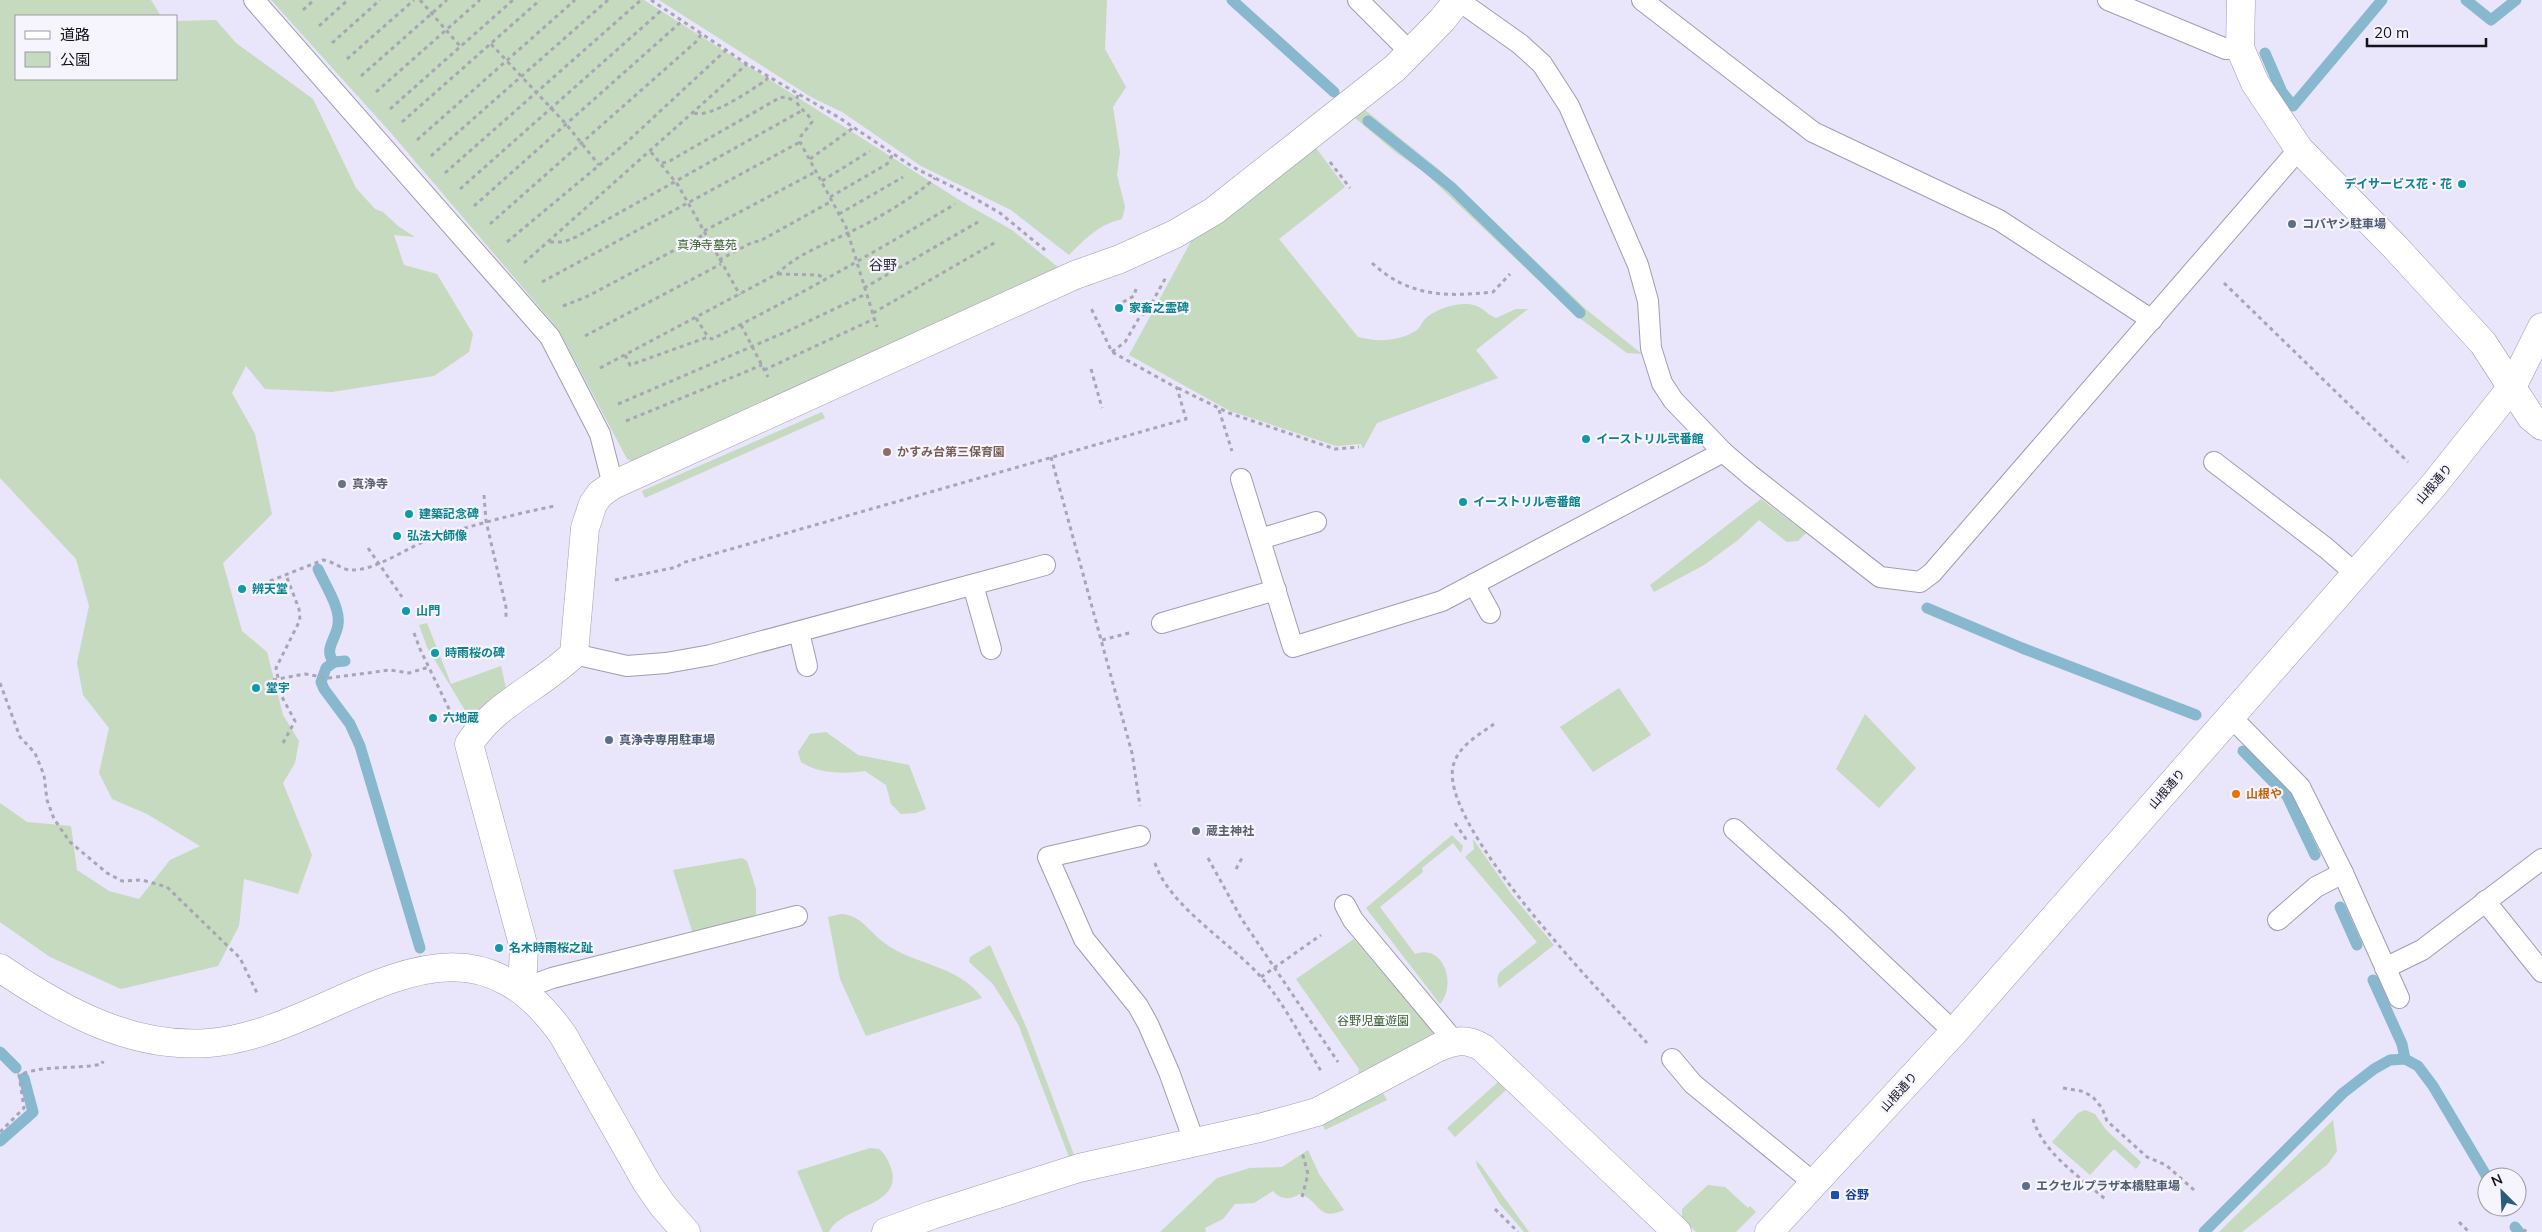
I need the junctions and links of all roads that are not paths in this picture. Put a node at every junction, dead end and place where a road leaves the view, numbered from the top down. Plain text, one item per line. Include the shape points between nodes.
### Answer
1 (254, 0) edge
2 (1358, 0) edge
3 (1458, 0) edge
4 (1642, 0) edge
5 (2108, 0) edge
6 (2241, 0) edge
7 (2240, 48) junction
8 (1412, 53) junction
9 (2299, 150) junction
10 (2152, 320) junction
11 (2542, 327) edge
12 (2512, 388) junction
13 (2542, 426) edge
14 (1723, 452) junction
15 (2214, 462) dead end
16 (1241, 479) road end
17 (612, 485) junction
18 (1316, 522) dead end
19 (1260, 539) junction
20 (1045, 565) dead end
21 (2356, 574) junction
22 (974, 584) junction
23 (1474, 584) junction
24 (1276, 590) junction
25 (1490, 613) dead end
26 (1162, 623) dead end
27 (799, 632) junction
28 (991, 649) dead end
29 (574, 654) junction
30 (807, 666) dead end
31 (2231, 717) junction
32 (1734, 829) dead end
33 (1140, 836) road end
34 (2542, 859) edge
35 (2342, 873) junction
36 (2486, 901) junction
37 (1345, 905) dead end
38 (797, 916) dead end
39 (2278, 920) dead end
40 (0, 968) edge
41 (2385, 968) junction
42 (2542, 972) edge
43 (522, 989) junction
44 (2399, 998) dead end
45 (1954, 1032) junction
46 (1454, 1041) junction
47 (1672, 1059) road end
48 (1194, 1141) junction
49 (1814, 1183) junction
50 (686, 1232) edge
51 (886, 1232) edge
52 (1677, 1232) edge
53 (1769, 1232) edge

1 - 17 lane via 550,336 596,425
2 - 8 lane
3 - 8 street
3 - 14 lane via 1520,44 1556,82 1638,265 1648,302 1651,348 1662,383 1678,405
4 - 10 lane via 1813,132 1999,220
5 - 7 lane via 2226,48
6 - 7 street
7 - 9 street via 2255,83
8 - 17 street via 1214,211 1175,234 1075,275
9 - 10 lane
9 - 12 street via 2396,248 2483,343
10 - 14 lane via 1932,573 1920,582 1880,577
11 - 12 street, 山根通り
12 - 13 street via 2531,417
12 - 21 street, 山根通り
14 - 23 lane
15 - 21 lane
16 - 19 lane
17 - 29 street via 592,504 588,516
18 - 19 lane
19 - 24 lane
20 - 22 lane
21 - 31 street, 山根通り
22 - 27 lane
22 - 28 lane
23 - 24 lane via 1442,601 1294,647
23 - 25 lane
24 - 26 lane
27 - 29 lane via 711,656 666,663 628,666
27 - 30 lane
29 - 43 street via 556,671 493,714 469,744 524,948
31 - 35 lane via 2300,787
31 - 45 street, 山根通り
32 - 45 lane
33 - 48 lane via 1048,857 1084,939 1138,1006 1148,1024
34 - 36 lane
35 - 39 lane via 2316,887
35 - 41 lane
36 - 41 lane via 2422,950
36 - 42 lane
37 - 46 lane via 1353,920
38 - 43 lane via 552,978
40 - 43 street via 73,1012 110,1029 178,1044 238,1039 427,968 475,970 502,977
41 - 44 lane
43 - 50 street via 547,1012 563,1035 647,1183
45 - 49 street, 山根通り
46 - 48 street via 1317,1112
46 - 52 street via 1471,1040 1483,1048
47 - 49 lane via 1693,1084
48 - 51 street via 1079,1168 932,1214
49 - 53 street, 山根通り

